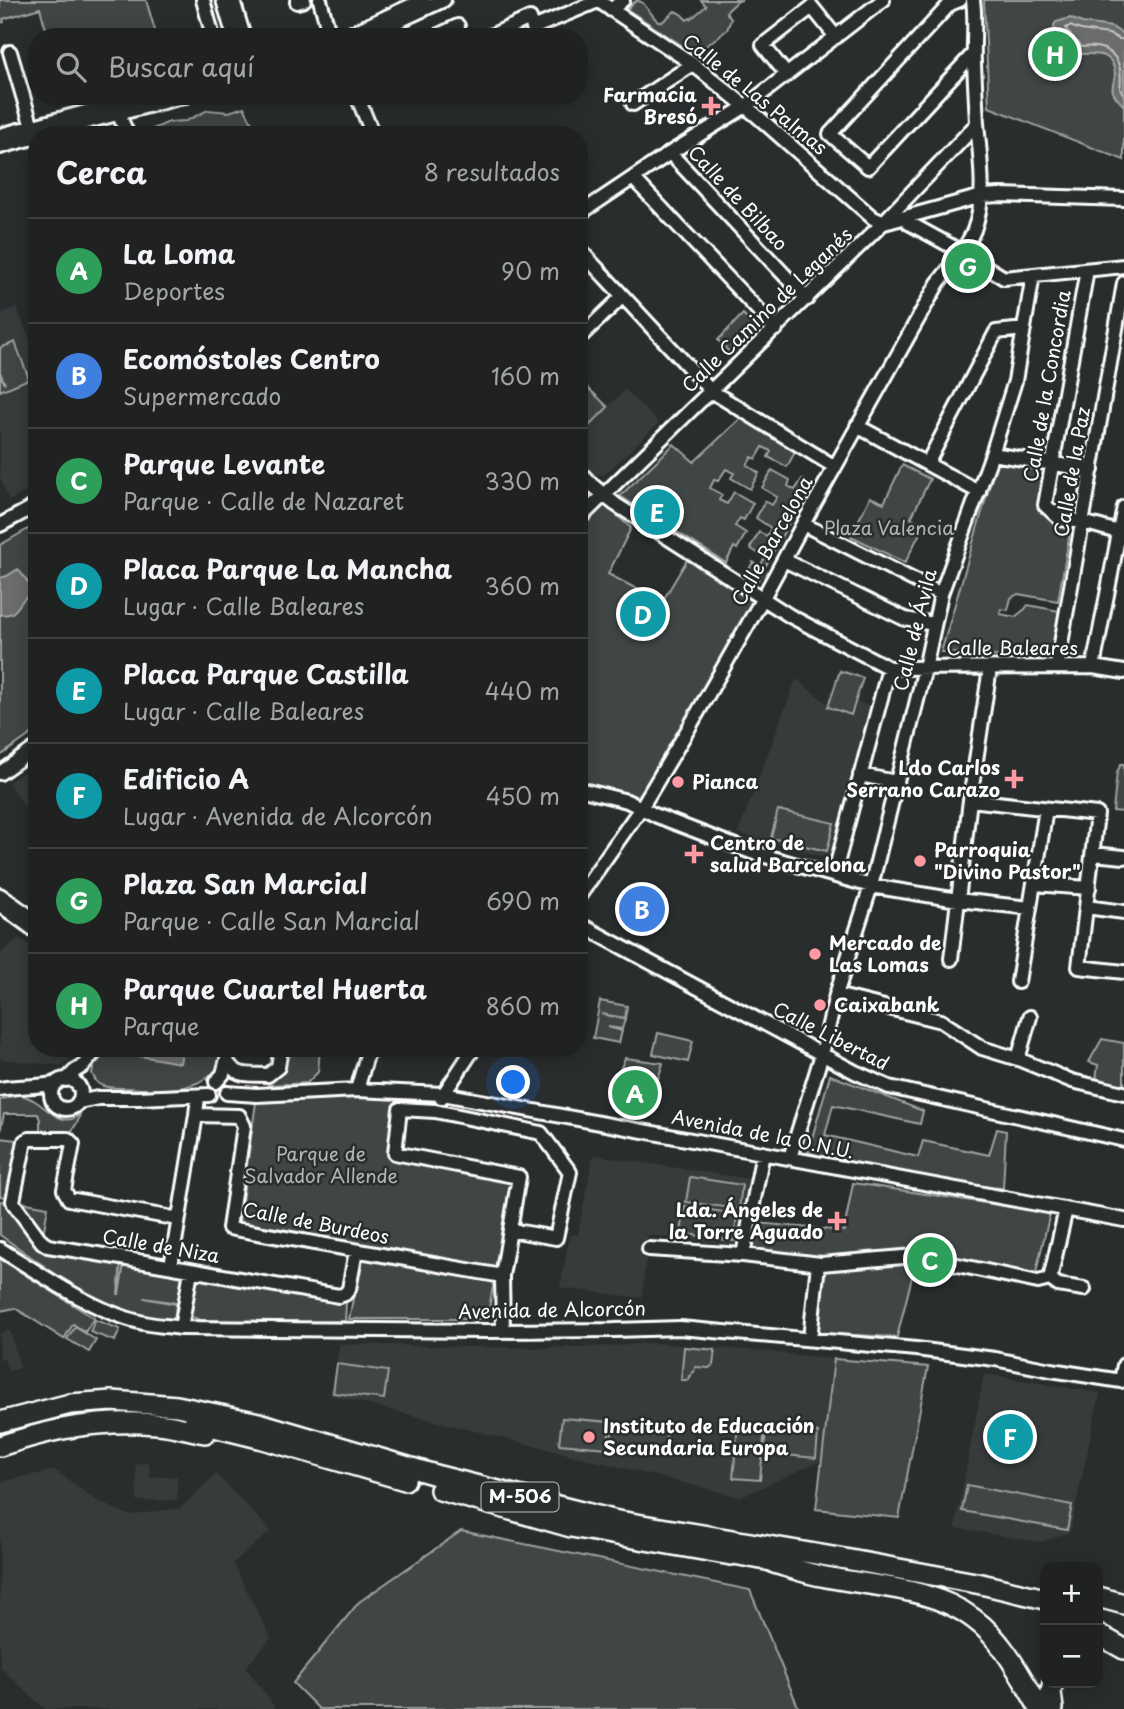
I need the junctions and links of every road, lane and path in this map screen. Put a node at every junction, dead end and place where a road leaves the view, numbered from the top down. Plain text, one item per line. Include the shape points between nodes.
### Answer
1 (203, 0) edge
2 (223, 0) edge
3 (233, 0) edge
4 (320, 0) edge
5 (423, 0) edge
6 (444, 0) edge
7 (597, 0) edge
8 (623, 0) edge
9 (883, 0) edge
10 (960, 0) edge
11 (973, 0) edge
12 (611, 9) junction
13 (458, 26) dead end
14 (211, 28) edge
15 (231, 28) edge
16 (241, 28) edge
17 (328, 28) edge
18 (362, 28) edge
19 (383, 28) edge
20 (454, 28) edge
21 (508, 28) edge
22 (533, 28) edge
23 (533, 28) edge
24 (836, 37) junction
25 (10, 52) dead end
26 (974, 54) junction
27 (693, 64) junction
28 (787, 75) junction
29 (28, 89) edge
30 (633, 104) dead end
31 (35, 105) edge
32 (120, 105) edge
33 (150, 105) edge
34 (361, 105) edge
35 (746, 106) junction
36 (118, 113) junction
37 (977, 124) junction
38 (46, 126) edge
39 (62, 126) edge
40 (67, 126) edge
41 (124, 126) edge
42 (369, 126) edge
43 (28, 133) edge
44 (0, 135) edge
45 (28, 137) edge
46 (0, 146) edge
47 (670, 153) junction
48 (633, 178) junction
49 (982, 196) junction
50 (1124, 199) edge
51 (588, 209) edge
52 (908, 217) junction
53 (884, 223) junction
54 (962, 252) junction
55 (588, 259) edge
56 (1124, 267) edge
57 (1087, 271) junction
58 (1033, 275) junction
59 (1124, 283) edge
60 (622, 297) junction
61 (807, 299) junction
62 (588, 329) edge
63 (776, 329) junction
64 (1024, 329) junction
65 (1118, 357) edge
66 (712, 391) junction
67 (857, 426) junction
68 (992, 454) junction
69 (927, 464) junction
70 (1052, 464) junction
71 (835, 467) junction
72 (1092, 470) junction
73 (588, 480) edge
74 (979, 492) junction
75 (603, 495) junction
76 (1124, 506) edge
77 (28, 510) edge
78 (588, 510) edge
79 (1083, 522) junction
80 (803, 524) junction
81 (0, 525) edge
82 (1121, 535) edge
83 (783, 560) junction
84 (940, 594) junction
85 (763, 598) junction
86 (934, 624) junction
87 (1057, 667) junction
88 (1093, 667) junction
89 (889, 668) junction
90 (925, 668) junction
91 (990, 668) junction
92 (1124, 672) edge
93 (28, 753) edge
94 (0, 773) edge
95 (860, 775) junction
96 (897, 782) junction
97 (588, 791) edge
98 (970, 800) junction
99 (641, 808) junction
100 (1045, 809) junction
101 (1093, 854) junction
102 (1124, 857) edge
103 (834, 875) junction
104 (588, 883) edge
105 (1034, 884) junction
106 (871, 886) junction
107 (1089, 888) junction
108 (0, 895) edge
109 (958, 900) junction
110 (0, 905) edge
111 (1086, 907) junction
112 (1030, 908) junction
113 (1124, 912) edge
114 (28, 915) edge
115 (28, 925) edge
116 (588, 930) edge
117 (951, 959) dead end
118 (1124, 972) edge
119 (1018, 982) dead end
120 (836, 995) junction
121 (1030, 1017) dead end
122 (822, 1054) junction
123 (90, 1057) edge
124 (228, 1057) edge
125 (229, 1057) edge
126 (280, 1057) edge
127 (366, 1057) edge
128 (468, 1057) edge
129 (1018, 1059) junction
130 (238, 1073) junction
131 (70, 1084) junction
132 (30, 1087) junction
133 (223, 1087) junction
134 (0, 1089) edge
135 (357, 1090) junction
136 (1124, 1093) edge
137 (443, 1094) junction
138 (203, 1095) junction
139 (52, 1098) junction
140 (99, 1098) junction
141 (78, 1102) junction
142 (435, 1111) junction
143 (196, 1115) junction
144 (1124, 1140) edge
145 (763, 1153) junction
146 (790, 1158) junction
147 (1066, 1209) junction
148 (178, 1219) junction
149 (1124, 1220) edge
150 (510, 1230) junction
151 (0, 1249) edge
152 (649, 1249) dead end
153 (356, 1251) junction
154 (743, 1255) junction
155 (818, 1264) junction
156 (171, 1266) junction
157 (191, 1271) junction
158 (502, 1276) junction
159 (1050, 1279) junction
160 (1084, 1289) dead end
161 (181, 1328) junction
162 (503, 1331) junction
163 (810, 1339) junction
164 (1124, 1365) edge
165 (0, 1414) edge
166 (0, 1422) edge
167 (259, 1423) junction
168 (0, 1434) edge
169 (0, 1446) edge
170 (325, 1457) junction
171 (731, 1555) joint
172 (845, 1559) junction
173 (774, 1563) junction
174 (1040, 1586) edge
175 (1040, 1598) edge
176 (1103, 1598) edge
177 (1124, 1604) edge
178 (1040, 1610) edge
179 (1103, 1622) edge
180 (1124, 1633) edge
181 (1103, 1636) edge
182 (1124, 1649) edge
183 (1103, 1652) edge
184 (1124, 1661) edge
185 (1052, 1688) edge
186 (1040, 1709) edge
187 (1053, 1709) edge

1 - 14 street
2 - 15 street
3 - 16 street
4 - 17 street
5 - 18 street
6 - 19 street
7 - 12 street, Calle de Las Palmas
7 - 22 street
8 - 12 street
9 - 24 street
10 - 26 street via 950,4 830,134 868,167
11 - 26 street, Calle Barcelona
12 - 27 street, Calle de Las Palmas
13 - 20 street
21 - 23 street via 530,18
24 - 28 street
24 - 28 street via 812,7 764,45
25 - 29 street
26 - 37 street, Calle Barcelona
27 - 30 street
27 - 35 street, Calle de Las Palmas
28 - 35 street
31 - 38 street
32 - 39 street
33 - 36 street
34 - 42 street
35 - 47 street
35 - 53 street, Calle de Las Palmas
36 - 40 street
36 - 41 street
37 - 49 street, Calle Barcelona
37 - 53 street, Calle Camino de Leganés
43 - 44 street
45 - 46 street
47 - 48 street
47 - 61 street, Calle de Bilbao
48 - 51 street
48 - 63 street
49 - 50 street
49 - 52 street
49 - 54 street, Calle Barcelona via 974,229
52 - 53 street
52 - 54 street via 909,223
53 - 61 street, Calle Camino de Leganés
54 - 58 street via 1004,278
54 - 67 street, Calle Barcelona via 938,283
55 - 60 street
56 - 57 street
57 - 58 street
57 - 70 street, Calle de la Concordia
58 - 64 street, Calle de Ávila
59 - 65 street, Calle de la Paz
60 - 62 street
60 - 66 street
61 - 63 street, Calle Camino de Leganés
63 - 66 street, Calle Camino de Leganés
64 - 68 street, Calle de Ávila
64 - 69 street via 996,332
65 - 72 street, Calle de la Paz
66 - 71 street
66 - 75 street, Calle Camino de Leganés
67 - 69 street
67 - 71 street, Calle Barcelona
68 - 70 street
68 - 74 street, Calle de Ávila
69 - 74 street
70 - 72 street
70 - 79 street, Calle de la Concordia via 1045,505 1060,519
71 - 80 street, Calle Barcelona
72 - 79 street, Calle de la Paz
73 - 75 street, Calle Baleares
74 - 84 street, Calle de Ávila
75 - 78 street, Calle Camino de Leganés
75 - 85 street, Calle Baleares
76 - 82 street
77 - 81 street
79 - 82 street, Calle de la Concordia
79 - 87 street, Calle de la Paz
80 - 83 street, Calle Barcelona
80 - 84 street
82 - 88 street
83 - 85 street, Calle Barcelona
83 - 86 street via 905,620
84 - 86 street, Calle de Ávila
85 - 89 street, Calle Baleares
85 - 99 street, Calle Barcelona
86 - 90 street, Calle de Ávila
87 - 88 street, Calle Baleares
87 - 91 street, Calle Baleares
88 - 92 street, Calle Baleares
89 - 90 street, Calle Baleares
89 - 95 street
90 - 91 street, Calle Baleares
90 - 96 street, Calle de Ávila
91 - 98 street
93 - 94 street
95 - 96 street
95 - 103 street
96 - 106 street, Calle de Ávila
97 - 99 street
98 - 100 street
98 - 109 street
99 - 103 street via 751,852
99 - 104 street, Calle Barcelona
100 - 101 street via 1097,814
100 - 105 street
101 - 102 street
101 - 107 street
103 - 106 street
105 - 107 street
105 - 112 street
106 - 109 street
106 - 120 street, Calle de Ávila
107 - 111 street
108 - 114 street
109 - 112 street
109 - 117 street
110 - 115 street
111 - 113 street
111 - 118 street via 1079,967
112 - 119 street
116 - 122 street, Calle Libertad
120 - 122 street, Calle de Ávila
120 - 129 street via 941,1021 982,1048
121 - 129 street
122 - 144 street, Calle Libertad via 890,1087
122 - 146 street, Calle de Ávila
123 - 131 street via 75,1071
124 - 133 street
125 - 130 street via 232,1070
126 - 130 street via 278,1067 268,1075
127 - 135 street
128 - 137 street
129 - 136 street via 1072,1081
130 - 133 street
131 - 132 street
131 - 139 street via 51,1091
131 - 140 street
131 - 141 street via 80,1097
132 - 134 street
132 - 139 street
133 - 135 street, Avenida de la O.N.U. via 257,1095
133 - 138 street via 211,1084
135 - 137 street, Avenida de la O.N.U.
137 - 142 street
137 - 145 street, Avenida de la O.N.U.
138 - 140 street
138 - 143 street
139 - 141 street via 65,1109
140 - 141 street
142 - 150 street via 400,1109 395,1153 519,1177
142 - 150 street via 541,1133 570,1172 556,1238
143 - 148 street
143 - 153 street, Calle de Burdeos via 239,1116 244,1126 229,1228
145 - 146 street, Avenida de la O.N.U.
145 - 154 street
146 - 147 street, Avenida de la O.N.U.
147 - 149 street, Avenida de la O.N.U.
147 - 159 street
148 - 156 street
148 - 156 street, Calle de Niza via 69,1199 64,1190 73,1144 68,1139 24,1141 13,1201 45,1245
150 - 158 street
151 - 161 street, Avenida de Alcorcón via 111,1312 147,1324
152 - 154 street
153 - 157 street, Calle de Niza via 349,1289 339,1296
153 - 158 street, Calle de Burdeos
154 - 155 street
155 - 159 street via 915,1256 1038,1282
155 - 163 street
156 - 157 street, Calle de Niza
157 - 161 street
158 - 162 street
159 - 160 street
161 - 162 street, Avenida de Alcorcón
162 - 163 street, Avenida de Alcorcón via 680,1328
163 - 164 street, Avenida de Alcorcón via 995,1359 1121,1381
165 - 167 highway via 114,1394 188,1401
166 - 167 highway, M-506 via 70,1404 112,1401 177,1405
167 - 172 highway, M-506 via 439,1476 613,1520
168 - 170 highway, M-506 via 75,1416 172,1417
169 - 170 highway via 76,1425 114,1422 159,1424
170 - 171 highway, M-506 via 571,1527
171 - 173 main road, M-506
172 - 174 highway
172 - 175 highway, M-506
173 - 178 highway, M-506
173 - 186 highway, M-506 via 922,1594 958,1608 975,1619 1006,1653
176 - 177 highway
179 - 180 highway
181 - 182 highway
183 - 184 highway
185 - 187 highway

